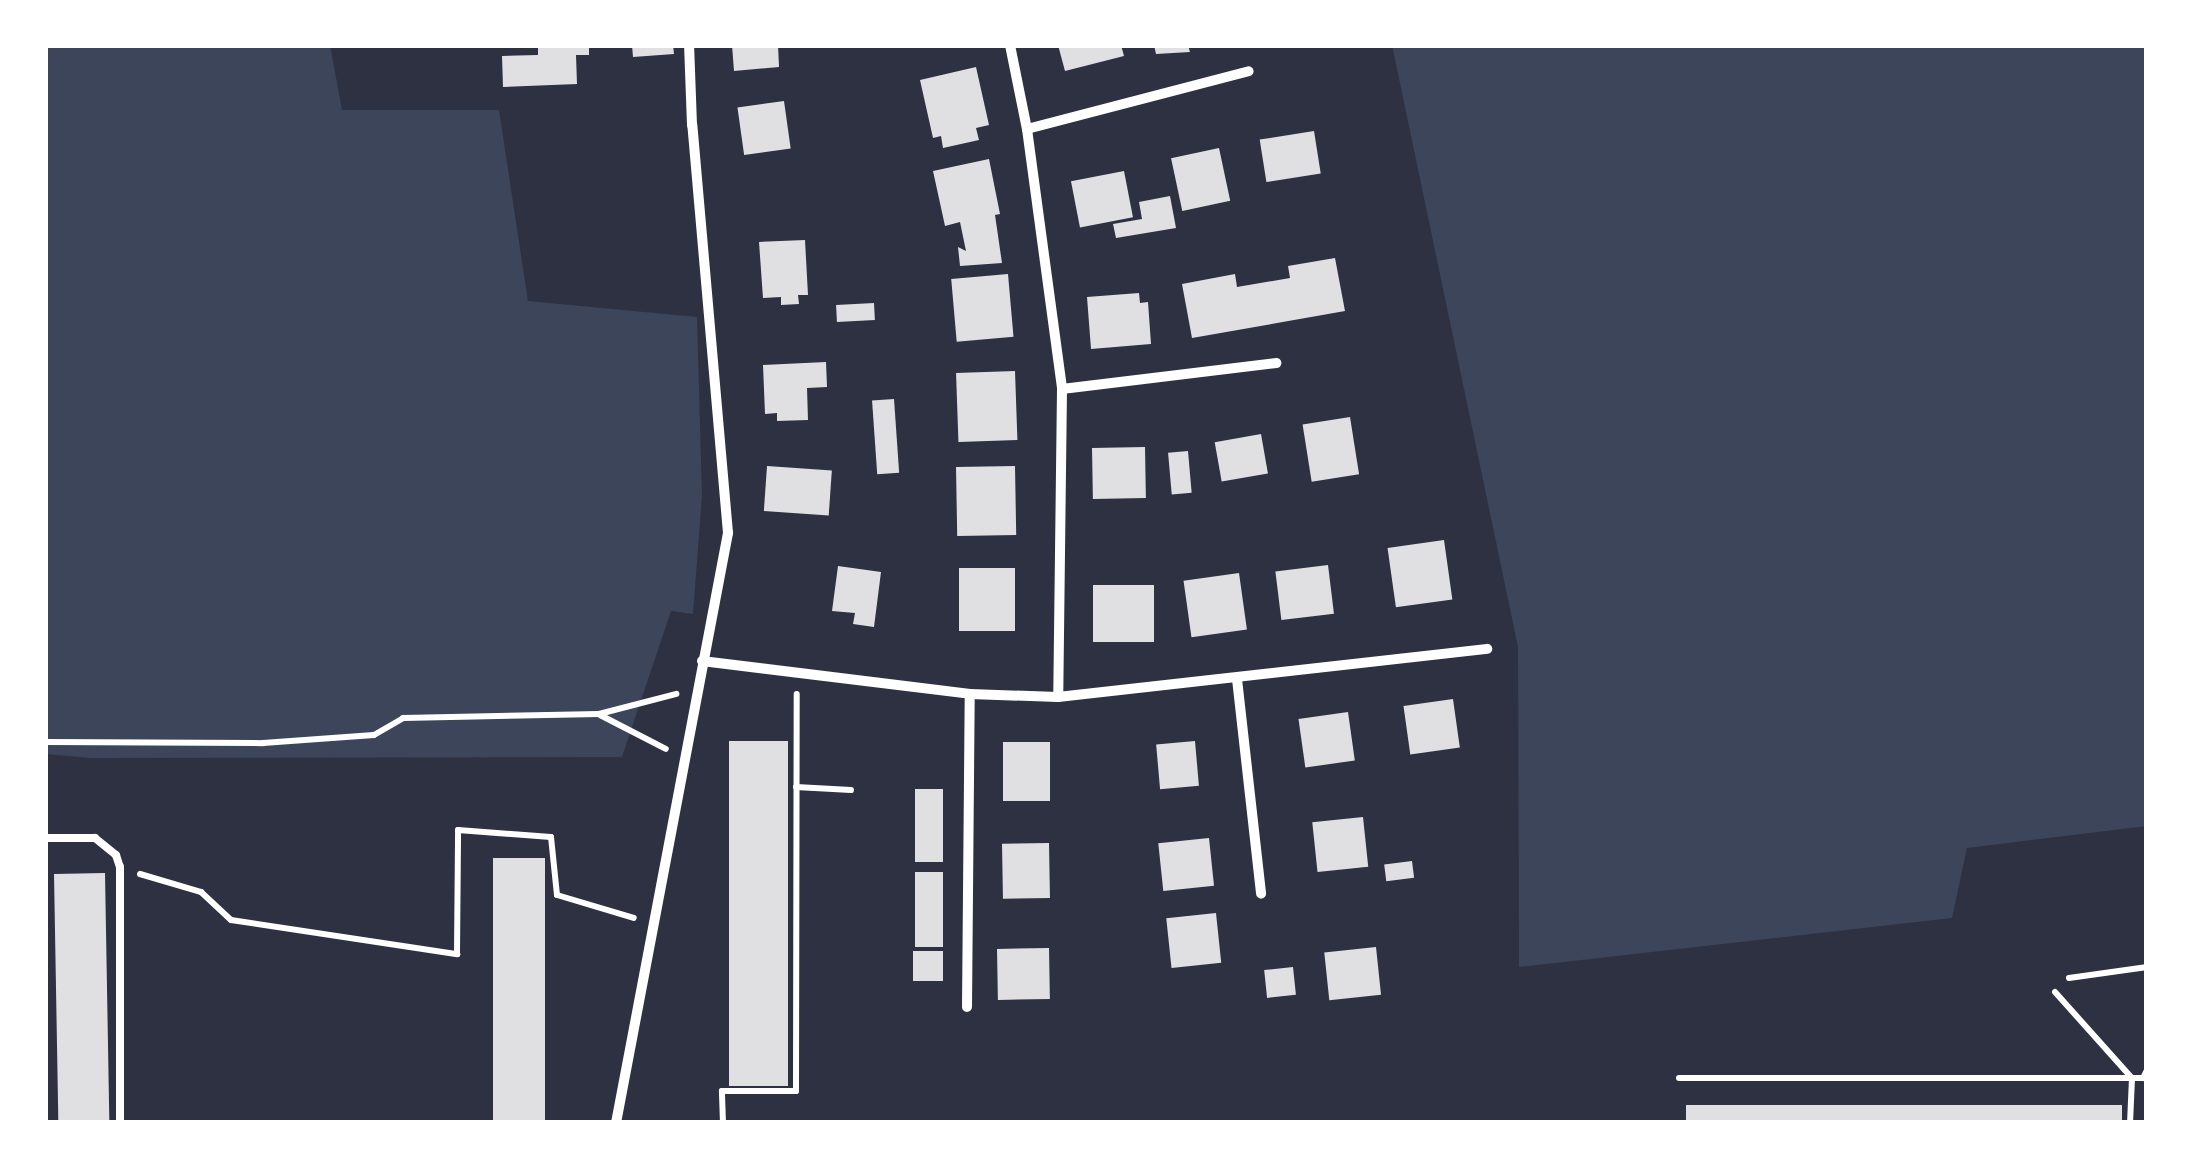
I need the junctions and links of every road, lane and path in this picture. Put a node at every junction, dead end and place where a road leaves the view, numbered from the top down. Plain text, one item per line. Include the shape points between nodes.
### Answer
1 (689, 45) edge
2 (1010, 45) edge
3 (1249, 71) dead end
4 (1027, 129) junction
5 (1276, 363) dead end
6 (1062, 389) junction
7 (1486, 649) dead end
8 (702, 661) junction
9 (1237, 679) junction
10 (676, 694) dead end
11 (797, 694) dead end
12 (970, 694) junction
13 (1058, 697) junction
14 (599, 714) junction
15 (45, 742) edge
16 (666, 749) dead end
17 (796, 788) junction
18 (851, 790) dead end
19 (45, 838) edge
20 (120, 868) junction
21 (1261, 894) dead end
22 (634, 918) dead end
23 (2147, 967) edge
24 (2069, 978) dead end
25 (2056, 992) dead end
26 (967, 1008) dead end
27 (2147, 1070) edge
28 (1679, 1078) dead end
29 (2132, 1078) junction
30 (120, 1123) edge
31 (616, 1123) edge
32 (723, 1123) edge
33 (2130, 1123) edge

1 - 8 street via 728,533
2 - 4 street
3 - 4 street
4 - 6 street
5 - 6 street
6 - 13 street
7 - 9 street
8 - 12 street
8 - 31 street
9 - 13 street
9 - 21 street
10 - 14 path
11 - 17 path
12 - 13 street
12 - 26 street
14 - 15 path via 403,718 374,735 263,743
14 - 16 path
17 - 18 path
17 - 32 path via 796,1091 722,1091
19 - 20 lane via 95,838
20 - 22 path via 201,892 231,920 457,954 458,830 551,837 557,895
20 - 30 lane
23 - 24 path
25 - 29 path
27 - 29 path via 2144,1078
28 - 29 path
29 - 33 path

